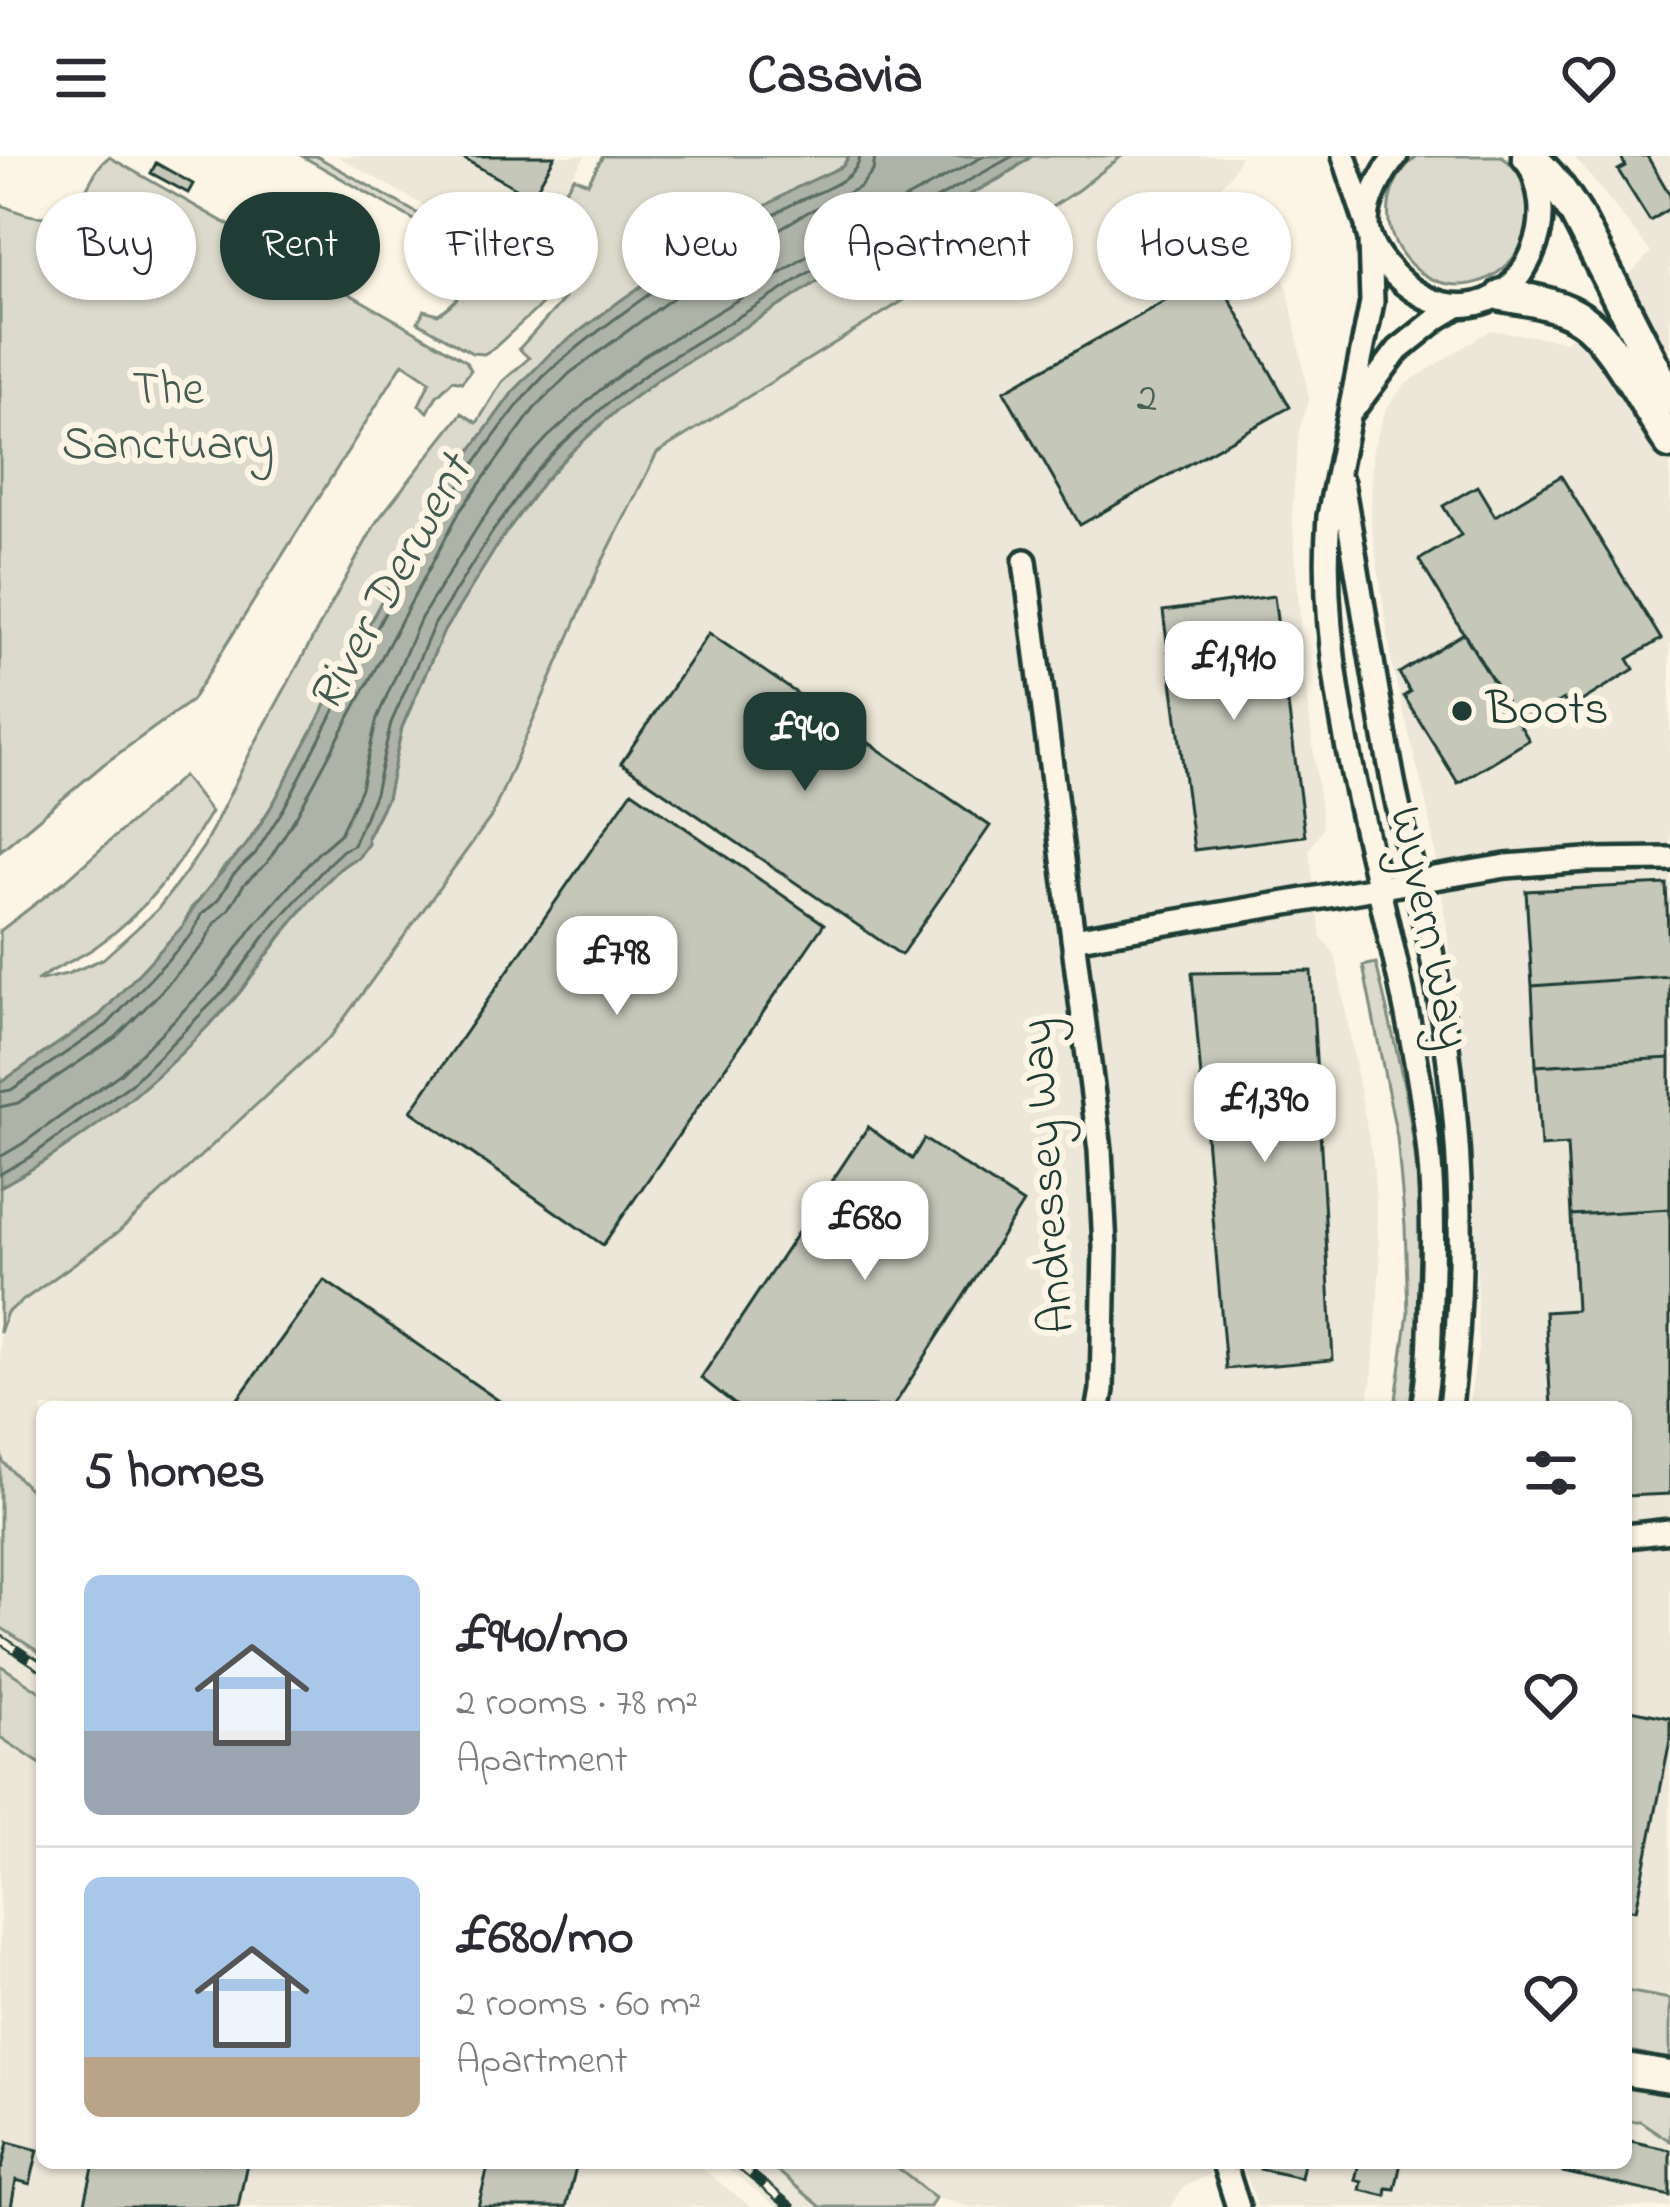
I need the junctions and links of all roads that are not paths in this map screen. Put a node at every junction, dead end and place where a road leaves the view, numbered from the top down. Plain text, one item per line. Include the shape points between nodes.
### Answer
1 (1344, 156) edge
2 (1396, 156) edge
3 (1527, 156) edge
4 (1368, 231) junction
5 (1502, 295) junction
6 (1458, 306) junction
7 (1670, 398) edge
8 (1349, 414) junction
9 (1670, 443) edge
10 (1339, 469) junction
11 (1025, 561) dead end
12 (1670, 859) edge
13 (1416, 882) junction
14 (1379, 889) junction
15 (1073, 939) junction
16 (1100, 1401) edge
17 (1424, 1401) edge
18 (1451, 1401) edge
19 (1670, 1531) edge
20 (1632, 1535) edge
21 (1632, 2070) edge
22 (1670, 2077) edge
23 (1227, 2169) edge
24 (1238, 2207) edge

1 - 4 street
2 - 4 street via 1377,188
3 - 5 street via 1540,229 1531,257
3 - 7 highway via 1576,214
4 - 6 street via 1394,274
4 - 8 street, Wyvern Way via 1372,302
5 - 6 street
5 - 9 highway via 1556,306 1586,322
6 - 8 street, Wyvern Way via 1398,350
8 - 10 street, Wyvern Way
10 - 13 street, Wyvern Way
10 - 14 street, Wyvern Way via 1326,548 1331,625 1343,729
11 - 15 street, Andressey Way
12 - 13 street via 1506,866
13 - 14 street
13 - 18 street, Wyvern Way via 1459,1167 1461,1297
14 - 15 street
14 - 17 street, Wyvern Way via 1429,1154
15 - 16 street, Andressey Way via 1100,1150
19 - 20 street
21 - 22 highway
23 - 24 street

